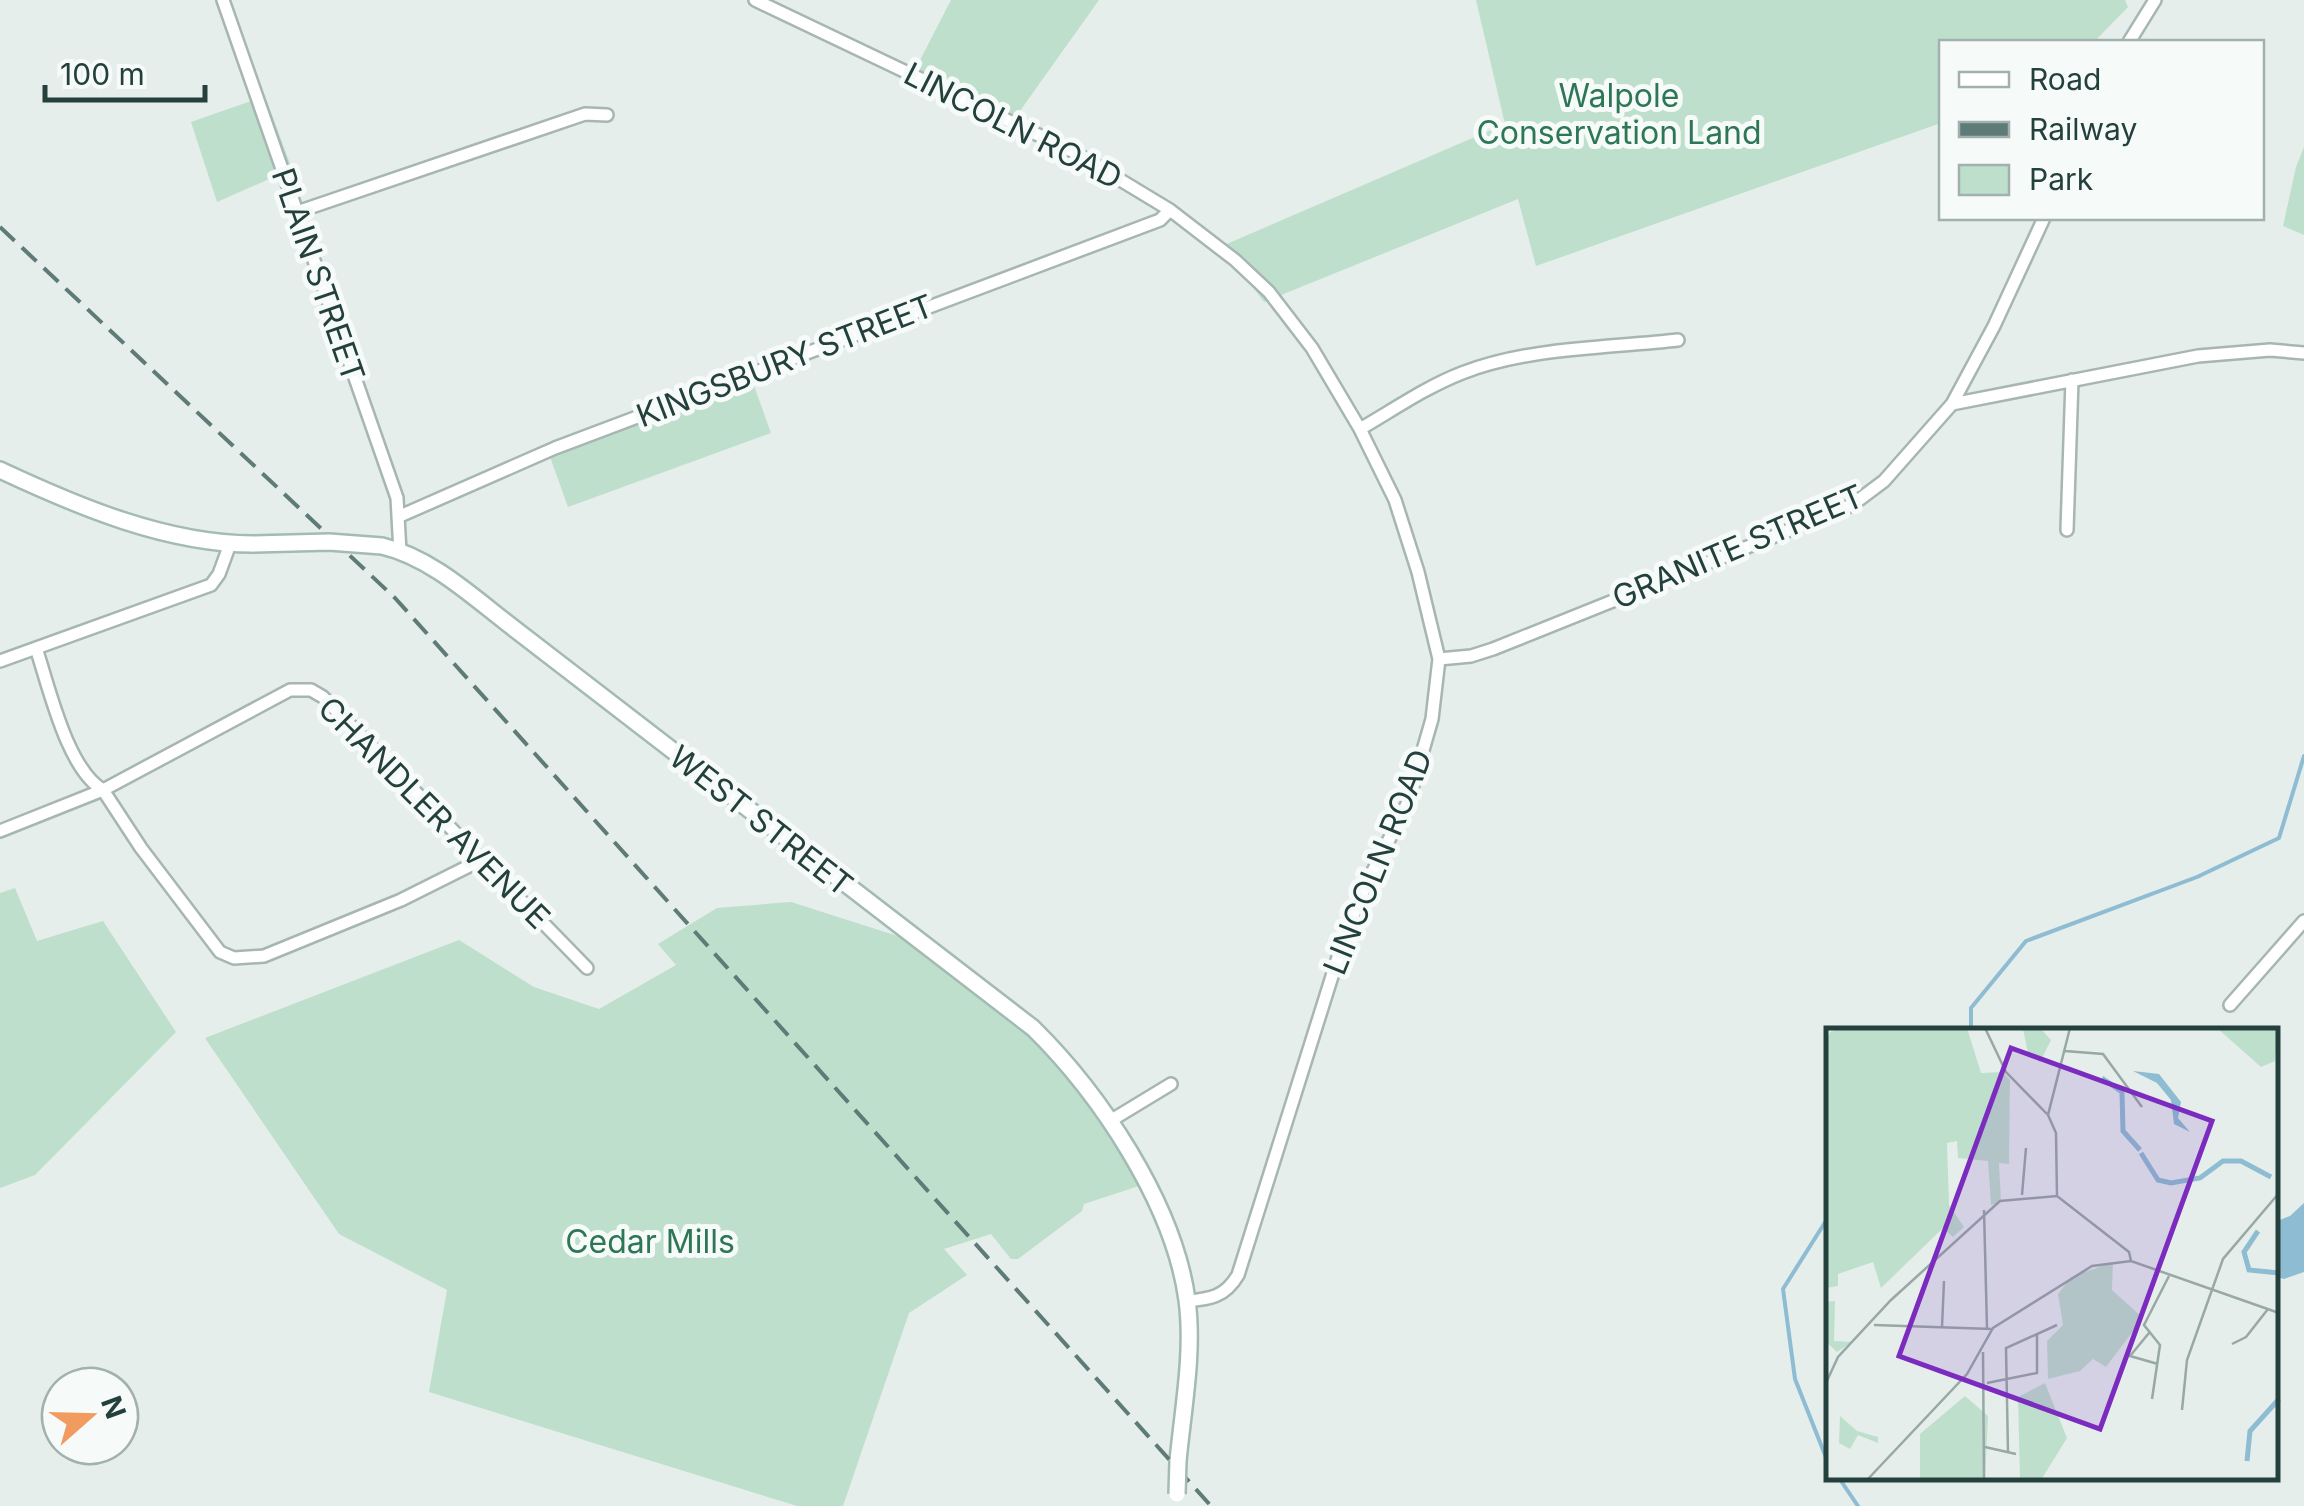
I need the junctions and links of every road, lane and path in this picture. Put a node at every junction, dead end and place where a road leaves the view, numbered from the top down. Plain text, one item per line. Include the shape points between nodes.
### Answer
1 (223, 0) edge
2 (755, 0) edge
3 (2155, 0) edge
4 (2130, 40) edge
5 (607, 116) dead end
6 (1170, 210) junction
7 (297, 212) junction
8 (2043, 220) edge
9 (1678, 340) dead end
10 (2304, 353) edge
11 (2072, 380) junction
12 (1952, 404) junction
13 (1360, 429) junction
14 (0, 470) edge
15 (400, 516) junction
16 (2068, 530) dead end
17 (230, 544) junction
18 (400, 552) junction
19 (36, 648) junction
20 (1438, 659) junction
21 (0, 661) edge
22 (103, 790) junction
23 (0, 831) edge
24 (483, 859) junction
25 (2304, 921) edge
26 (587, 968) dead end
27 (2230, 1005) dead end
28 (1171, 1084) dead end
29 (1110, 1121) junction
30 (1187, 1301) junction
31 (1177, 1500) edge

1 - 7 street, PLAIN STREET
2 - 6 street, LINCOLN ROAD via 1074,152
3 - 4 street
5 - 7 street via 584,114
6 - 13 street, LINCOLN ROAD via 1236,260 1281,306
6 - 15 street, KINGSBURY STREET via 1160,220 555,448
7 - 15 street, PLAIN STREET
8 - 12 street, GRANITE STREET
9 - 13 street via 1489,364 1444,381
10 - 11 street via 2198,356
11 - 12 street
11 - 16 street
12 - 20 street, GRANITE STREET via 1884,481 1852,505 1493,649
13 - 20 street, LINCOLN ROAD via 1406,530
14 - 17 main road, WEST STREET via 138,524
15 - 18 street, PLAIN STREET
17 - 18 main road, WEST STREET, bridge via 330,542
17 - 19 street via 214,584
18 - 29 main road, WEST STREET via 457,585 1033,1028 1081,1078
19 - 21 street
19 - 22 street via 69,742 91,783
20 - 30 street, LINCOLN ROAD via 1432,719 1408,802 1345,935 1240,1268 1221,1295
22 - 23 street, CHANDLER AVENUE
22 - 24 street, CHANDLER AVENUE via 290,690 311,690
22 - 24 street via 195,923 234,958 264,956
24 - 26 street, CHANDLER AVENUE
25 - 27 street
28 - 29 street
29 - 30 main road, WEST STREET via 1173,1244
30 - 31 main road, WEST STREET, bridge

